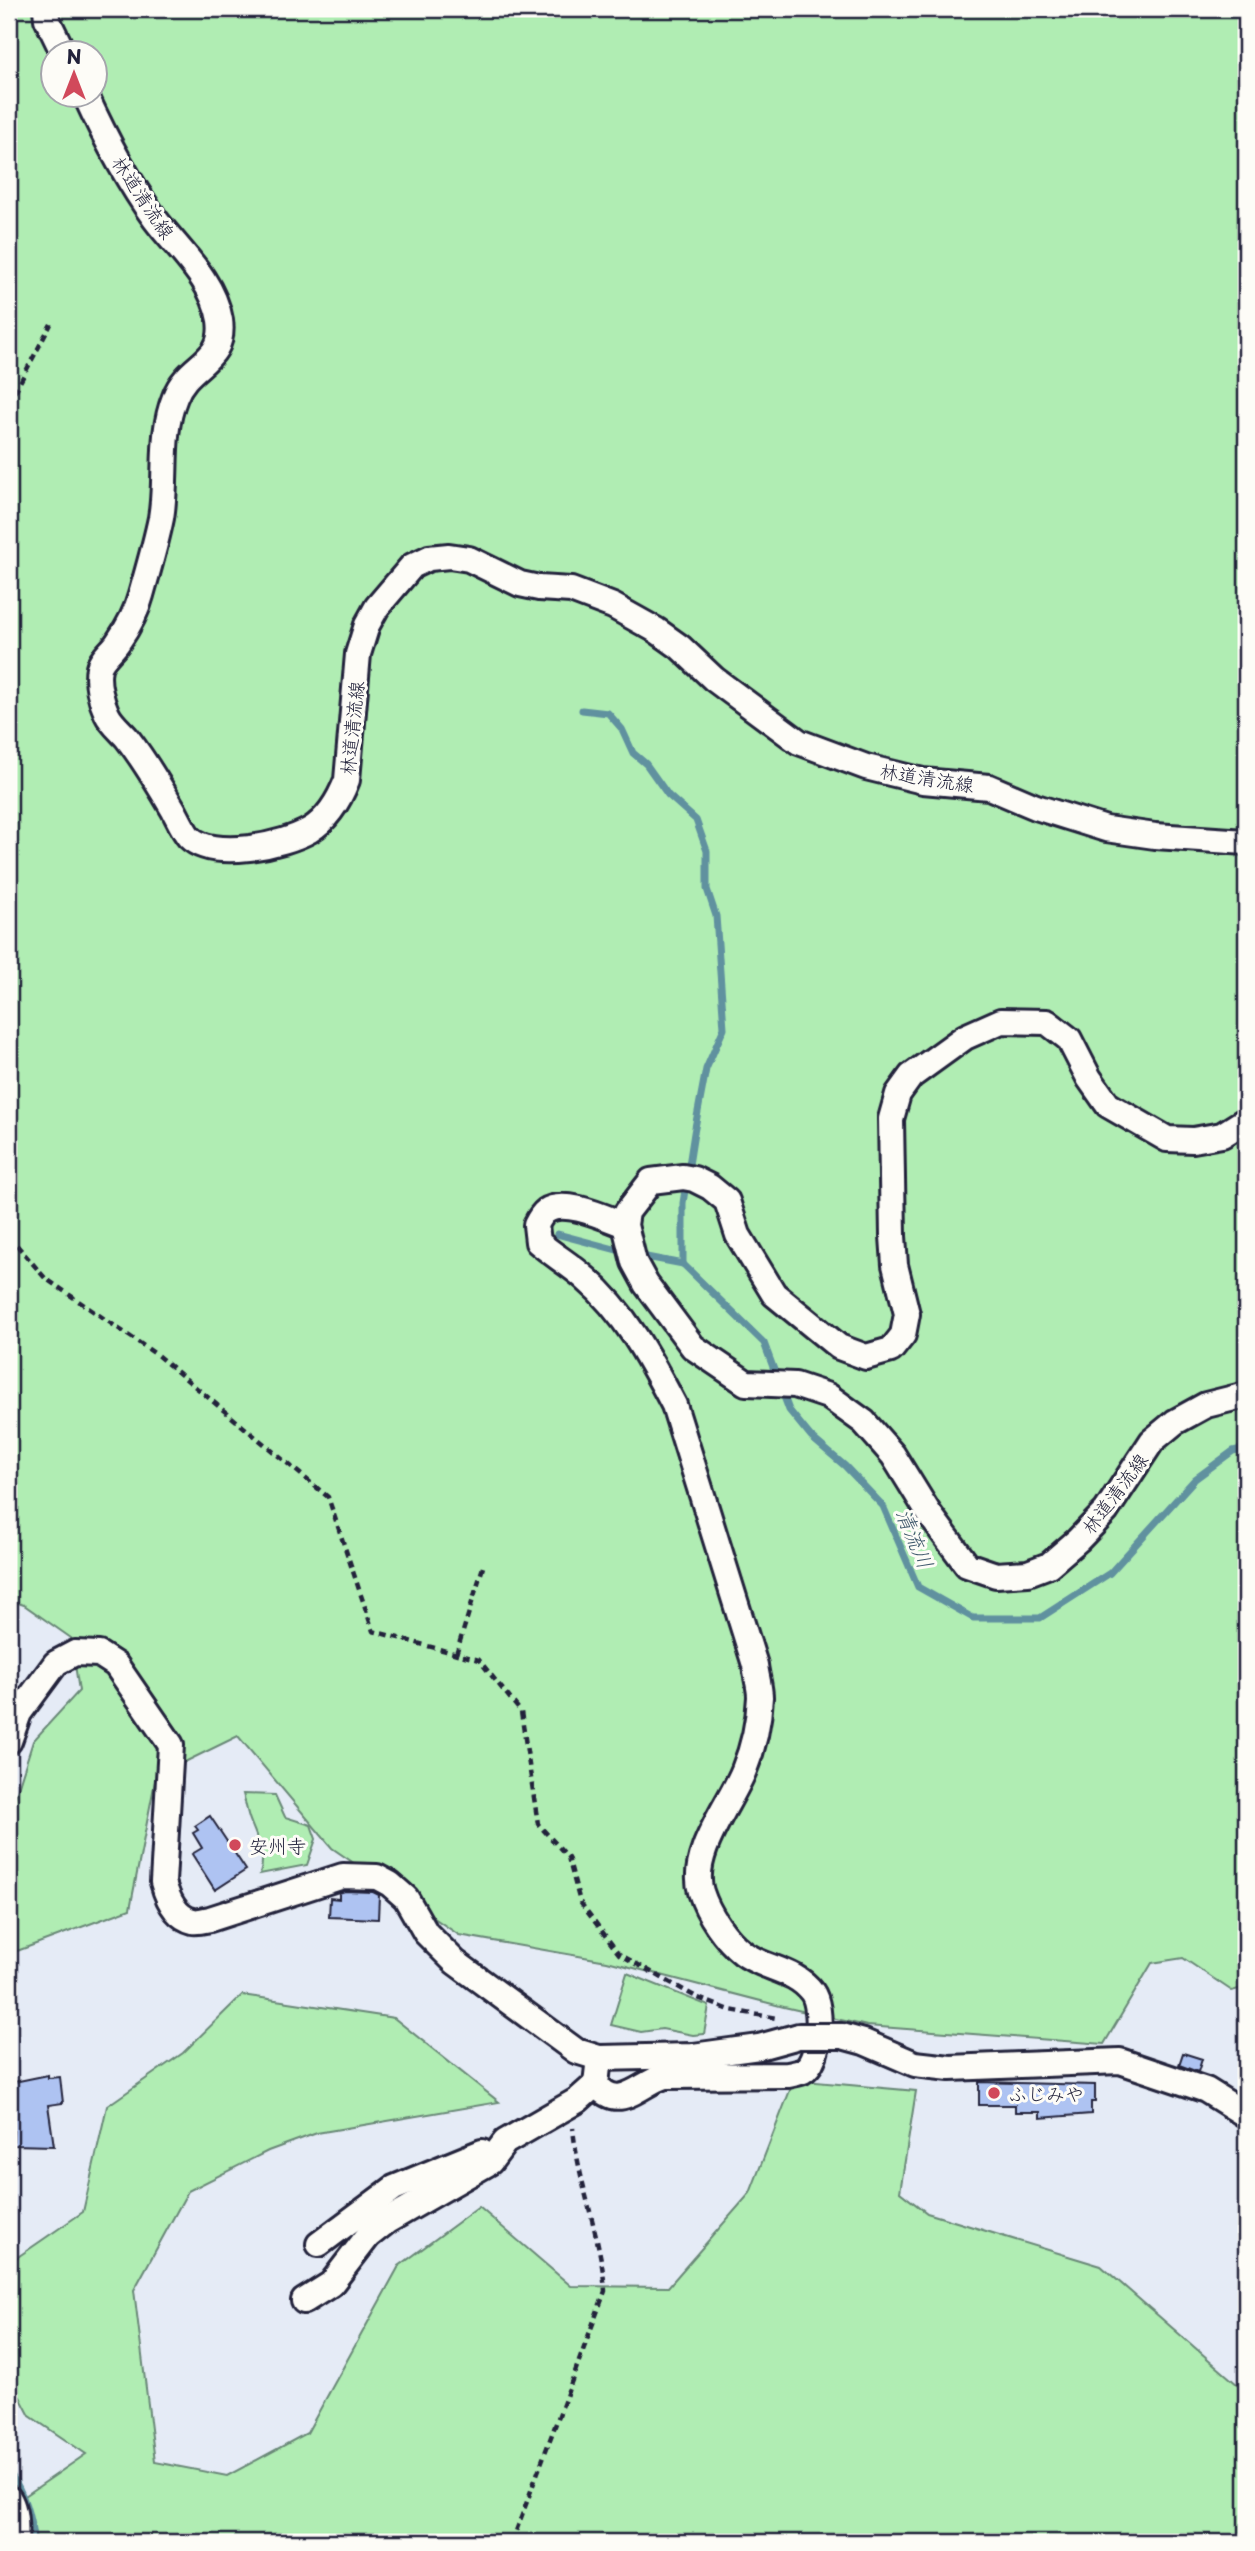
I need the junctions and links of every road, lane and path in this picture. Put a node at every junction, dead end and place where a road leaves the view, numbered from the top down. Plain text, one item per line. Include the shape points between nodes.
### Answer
1 (46, 9) edge
2 (57, 38) edge
3 (92, 108) edge
4 (51, 324) dead end
5 (9, 403) edge
6 (1246, 842) edge
7 (1246, 1120) edge
8 (625, 1225) junction
9 (9, 1236) edge
10 (1246, 1395) edge
11 (483, 1567) dead end
12 (456, 1654) junction
13 (9, 1741) edge
14 (794, 2037) junction
15 (599, 2059) junction
16 (587, 2092) junction
17 (1246, 2115) edge
18 (505, 2142) junction
19 (319, 2244) dead end
20 (304, 2301) dead end
21 (9, 2498) edge
22 (15, 2542) edge
23 (512, 2542) edge

1 - 2 street
3 - 6 street, 林道清流線 via 154,218 205,281 220,322 215,354 185,377 174,398 163,444 161,518 140,598 120,640 99,666 99,688 108,717 142,758 190,837 207,847 238,851 311,830 326,815 340,799 347,780 358,654 367,625 412,566 449,556 469,559 520,584 570,590 613,606 680,647 714,679 799,742 866,767 923,780 989,786 1036,807 1107,829
4 - 5 path
7 - 8 street via 1222,1135 1167,1139 1108,1105 1069,1039 1047,1022 1001,1021 965,1037 911,1076 898,1094 891,1119 891,1180 895,1265 907,1314 904,1335 891,1350 866,1357 839,1346 774,1294 738,1235 727,1201 710,1187 688,1178 651,1181 627,1212
8 - 10 street, 林道清流線 via 634,1262 693,1347 746,1382 794,1385 828,1396 864,1422 893,1455 967,1565 996,1575 1028,1573 1049,1565 1105,1511 1152,1441 1206,1405
8 - 16 street via 563,1206 545,1212 536,1225 538,1242 584,1276 618,1312 674,1405 755,1665 760,1696 744,1769 698,1871 701,1892 713,1918 744,1954 793,1976 813,1994 818,2009 817,2048 803,2071 788,2075 665,2077 630,2095
9 - 12 path via 45,1278 157,1355 328,1497 373,1631
11 - 12 path
12 - 14 path via 479,1661 521,1712 538,1824 568,1857 580,1902 619,1954 698,1998 730,2010 774,2017
13 - 15 street via 19,1713 56,1663 75,1653 99,1654 116,1665 171,1745 163,1882 179,1913 193,1921 210,1919 343,1876 377,1877 406,1898 426,1933 455,1962 576,2051
14 - 15 street via 724,2053
14 - 17 street, bridge via 842,2036 915,2064 950,2068 1120,2061 1206,2090
15 - 16 street
16 - 18 street
16 - 23 path via 572,2119 605,2291
18 - 19 street via 394,2188
18 - 20 street via 490,2162 368,2235 331,2284
21 - 22 street

